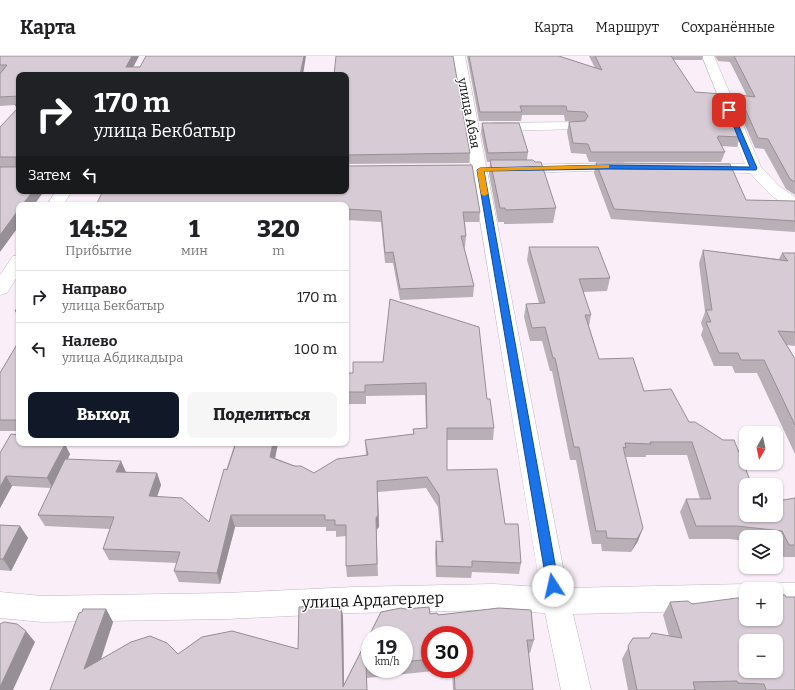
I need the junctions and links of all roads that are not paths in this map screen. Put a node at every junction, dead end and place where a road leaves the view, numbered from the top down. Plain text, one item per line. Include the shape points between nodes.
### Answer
1 (459, 56) edge
2 (708, 56) edge
3 (578, 126) edge
4 (472, 127) junction
5 (639, 167) edge
6 (685, 167) edge
7 (754, 168) junction
8 (486, 169) junction
9 (795, 204) edge
10 (16, 265) edge
11 (0, 289) edge
12 (783, 596) edge
13 (795, 596) edge
14 (739, 597) edge
15 (556, 601) junction
16 (0, 605) edge
17 (576, 690) edge

1 - 4 street, улица Абая
2 - 7 street
3 - 4 street
4 - 8 street, улица Абая
5 - 8 street
6 - 7 street
7 - 9 street via 774,189
8 - 15 street, улица Абая
10 - 11 street
12 - 13 street
14 - 15 street, улица Ардагерлер
15 - 16 street, улица Ардагерлер via 494,598 353,600 227,606 42,609
15 - 17 street, улица Абая

